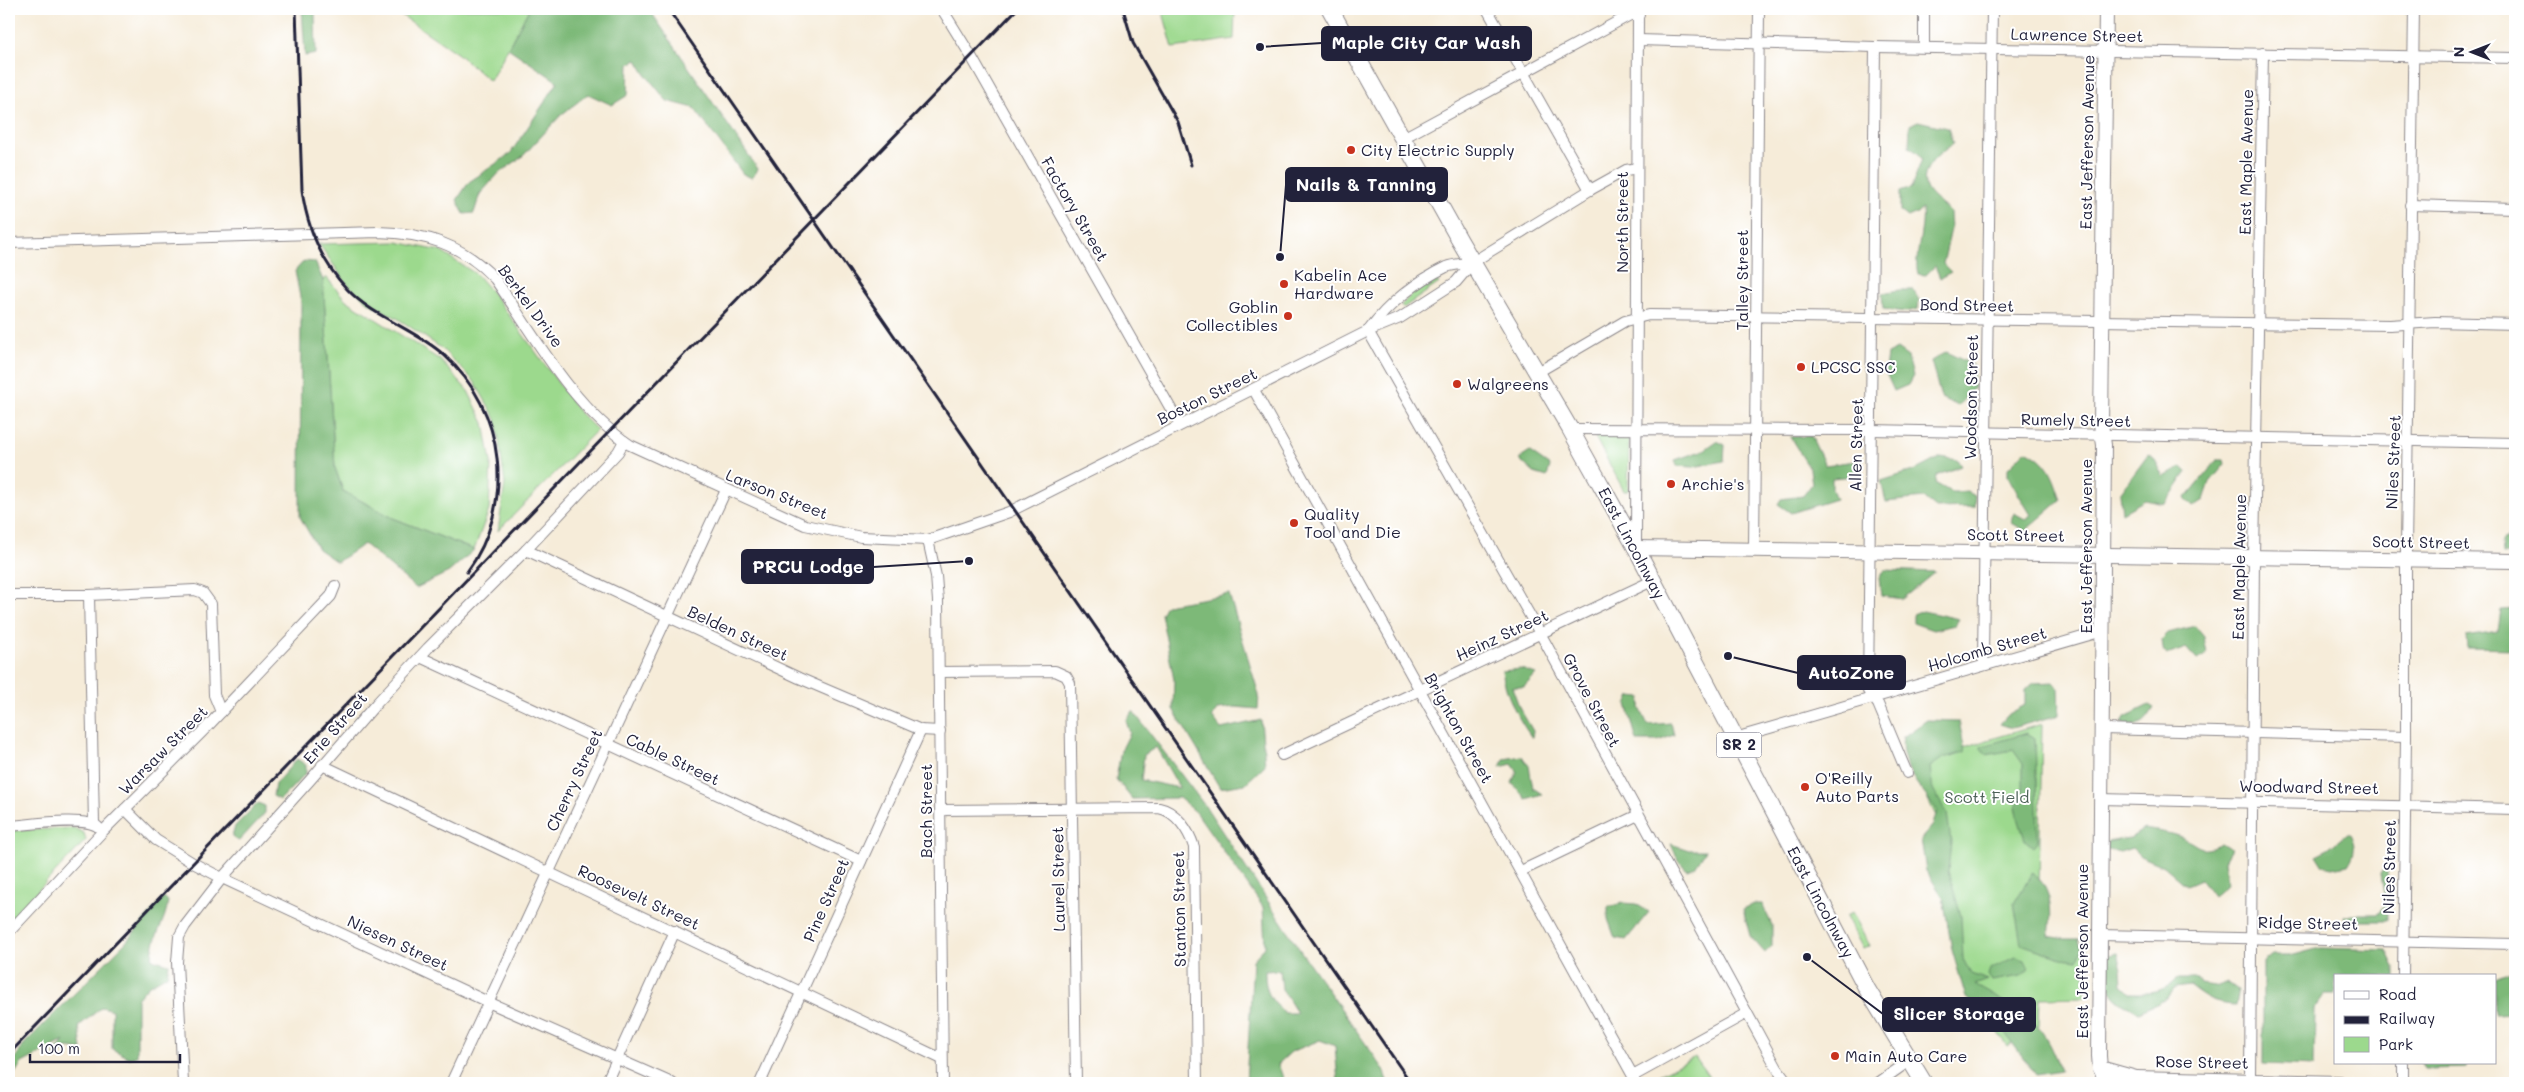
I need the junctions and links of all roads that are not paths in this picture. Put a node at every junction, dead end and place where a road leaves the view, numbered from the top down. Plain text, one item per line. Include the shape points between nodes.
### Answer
1 (942, 9) edge
2 (1330, 9) edge
3 (1487, 9) edge
4 (1759, 9) edge
5 (1924, 9) edge
6 (1992, 9) edge
7 (2106, 9) edge
8 (2414, 9) edge
9 (1638, 12) edge
10 (1639, 40) junction
11 (1758, 44) junction
12 (1875, 47) junction
13 (1924, 47) junction
14 (1991, 48) junction
15 (2105, 50) junction
16 (2263, 53) junction
17 (2414, 55) junction
18 (2515, 58) edge
19 (1524, 75) junction
20 (1403, 138) junction
21 (1637, 168) junction
22 (1590, 190) junction
23 (2410, 205) junction
24 (2515, 208) edge
25 (9, 243) edge
26 (1473, 262) junction
27 (1756, 317) junction
28 (1636, 318) junction
29 (1871, 318) junction
30 (1987, 321) junction
31 (2102, 321) junction
32 (2259, 323) junction
33 (2515, 324) edge
34 (2410, 325) junction
35 (1368, 331) junction
36 (1538, 372) junction
37 (1254, 390) junction
38 (1180, 426) junction
39 (1637, 428) junction
40 (1570, 429) junction
41 (1756, 430) junction
42 (1871, 430) junction
43 (1985, 433) junction
44 (2102, 435) junction
45 (2256, 438) junction
46 (2408, 440) junction
47 (624, 441) junction
48 (2515, 443) edge
49 (726, 490) junction
50 (928, 540) junction
51 (1636, 548) junction
52 (526, 550) junction
53 (1754, 550) junction
54 (1870, 550) junction
55 (1984, 553) junction
56 (2103, 555) junction
57 (2254, 556) junction
58 (2406, 559) junction
59 (2515, 561) edge
60 (1652, 581) junction
61 (335, 586) dead end
62 (9, 595) edge
63 (89, 596) junction
64 (666, 616) junction
65 (2103, 631) junction
66 (1540, 634) junction
67 (420, 657) junction
68 (1985, 665) junction
69 (939, 672) junction
70 (1422, 691) junction
71 (1873, 698) junction
72 (221, 712) junction
73 (2102, 729) junction
74 (921, 730) junction
75 (940, 731) junction
76 (2252, 732) junction
77 (2406, 737) junction
78 (1735, 738) junction
79 (607, 745) junction
80 (1282, 755) dead end
81 (322, 765) junction
82 (1907, 773) dead end
83 (2101, 799) junction
84 (2252, 802) junction
85 (2405, 805) junction
86 (1072, 807) junction
87 (125, 809) junction
88 (2515, 809) edge
89 (941, 810) junction
90 (1638, 815) junction
91 (94, 823) junction
92 (9, 826) edge
93 (103, 830) junction
94 (861, 861) junction
95 (549, 871) junction
96 (1521, 871) junction
97 (222, 878) junction
98 (675, 931) junction
99 (9, 932) edge
100 (2100, 935) junction
101 (2251, 937) junction
102 (2403, 941) junction
103 (2515, 944) edge
104 (2403, 974) edge
105 (802, 990) junction
106 (488, 1002) junction
107 (1747, 1012) junction
108 (618, 1058) junction
109 (942, 1058) junction
110 (1909, 1061) junction
111 (2403, 1064) edge
112 (2100, 1068) junction
113 (1634, 1079) edge
114 (2250, 1080) junction
115 (2131, 1081) edge
116 (2275, 1082) edge
117 (183, 1083) edge
118 (451, 1083) edge
119 (606, 1083) edge
120 (672, 1083) edge
121 (760, 1083) edge
122 (943, 1083) edge
123 (1076, 1083) edge
124 (1197, 1083) edge
125 (1788, 1083) edge
126 (1878, 1083) edge
127 (1924, 1083) edge
128 (2106, 1083) edge
129 (2339, 1083) edge
130 (2403, 1083) edge

1 - 38 street, Factory Street
2 - 20 main road, East Lincolnway / SR 2
3 - 19 street
4 - 11 street, Talley Street
5 - 13 street
6 - 14 street, Woodson Street
7 - 15 street, East Jefferson Avenue
8 - 17 street, Niles Street
9 - 10 street, North Street
9 - 19 street
10 - 11 street, Lawrence Street
10 - 21 street, North Street
11 - 12 street, Lawrence Street
11 - 27 street, Talley Street
12 - 13 street, Lawrence Street
12 - 29 street, Allen Street
13 - 14 street, Lawrence Street
14 - 15 street, Lawrence Street
14 - 30 street, Woodson Street
15 - 16 street, Lawrence Street
15 - 31 street, East Jefferson Avenue
16 - 17 street, Lawrence Street
16 - 32 street, East Maple Avenue
17 - 18 street, Lawrence Street
17 - 23 street, Niles Street
19 - 20 street
19 - 22 street
20 - 26 main road, East Lincolnway / SR 2
21 - 22 street, Boston Street via 1626,170
21 - 28 street, North Street
22 - 26 street, Boston Street
23 - 24 street
23 - 34 street, Niles Street
25 - 47 street, Berkel Drive via 378,232 403,232 446,242 481,264 495,279 580,401
26 - 35 street, Boston Street via 1456,282 1400,318
26 - 35 street, Boston Street via 1448,267 1406,293
26 - 36 main road, East Lincolnway / SR 2
27 - 28 street, Bond Street via 1650,315
27 - 29 street, Bond Street
27 - 41 street, Talley Street
28 - 36 street, Bond Street via 1614,326
28 - 39 street, North Street
29 - 30 street, Bond Street
29 - 42 street, Allen Street
30 - 31 street, Bond Street
30 - 43 street, Woodson Street
31 - 32 street, Bond Street
31 - 44 street, East Jefferson Avenue
32 - 34 street, Bond Street
32 - 45 street, East Maple Avenue
33 - 34 street, Bond Street via 2435,322
34 - 46 street, Niles Street
35 - 37 street, Boston Street
35 - 66 street, Grove Street
36 - 40 main road, East Lincolnway / SR 2
37 - 38 street, Boston Street
37 - 70 street, Brighton Street
38 - 50 street, Boston Street via 1058,486 1023,498 975,524
39 - 40 street
39 - 41 street, Rumely Street
39 - 51 street, North Street
40 - 51 main road, East Lincolnway / SR 2
41 - 42 street, Rumely Street
41 - 53 street, Talley Street
42 - 43 street, Rumely Street
42 - 54 street, Allen Street
43 - 44 street, Rumely Street
43 - 55 street, Woodson Street
44 - 45 street, Rumely Street
44 - 56 street, East Jefferson Avenue
45 - 46 street, Rumely Street
45 - 57 street, East Maple Avenue
46 - 48 street, Rumely Street
46 - 58 street, Niles Street
47 - 49 street, Larson Street
47 - 52 street, Erie Street via 618,452
49 - 50 street, Larson Street via 820,529 861,538
49 - 64 street, Cherry Street
50 - 69 street, Bach Street via 937,590
51 - 53 street, Scott Street
51 - 60 main road, East Lincolnway / SR 2
52 - 64 street, Belden Street
52 - 67 street, Erie Street
53 - 54 street, Scott Street
54 - 55 street, Scott Street
54 - 71 street, Allen Street via 1868,691
55 - 56 street, Scott Street
55 - 68 street, Woodson Street
56 - 57 street, Scott Street
56 - 65 street, East Jefferson Avenue
57 - 58 street, Scott Street
57 - 76 street, East Maple Avenue
58 - 59 street, Scott Street
58 - 77 street, Niles Street
60 - 66 street, Heinz Street
60 - 78 main road, East Lincolnway / SR 2
61 - 72 street, Warsaw Street via 331,596
62 - 63 street
63 - 72 street via 190,590 203,593 211,604 214,695
63 - 91 street
64 - 74 street, Belden Street
64 - 79 street, Cherry Street
65 - 68 street, Holcomb Street
65 - 73 street, East Jefferson Avenue
66 - 70 street, Heinz Street
66 - 90 street, Grove Street
67 - 79 street, Cable Street
67 - 81 street, Erie Street
68 - 71 street, Holcomb Street
69 - 75 street, Bach Street
69 - 86 street, Laurel Street via 1055,671 1066,676 1071,690
70 - 80 street, Heinz Street
70 - 96 street, Brighton Street
71 - 78 street, Holcomb Street
71 - 82 street, Allen Street
72 - 87 street, Warsaw Street
73 - 76 street
73 - 83 street, East Jefferson Avenue
74 - 75 street, Belden Street
74 - 94 street, Pine Street
75 - 89 street, Bach Street
76 - 77 street
76 - 84 street, East Maple Avenue
77 - 85 street, Niles Street
78 - 110 main road, East Lincolnway / SR 2 via 1862,980
79 - 94 street, Cable Street
79 - 95 street, Cherry Street
81 - 95 street, Roosevelt Street
81 - 97 street, Erie Street
83 - 84 street, Woodward Street
83 - 100 street, East Jefferson Avenue
84 - 85 street, Woodward Street
84 - 101 street, East Maple Avenue
85 - 88 street, Woodward Street
85 - 102 street, Niles Street
86 - 89 street
86 - 123 street, Laurel Street
86 - 124 street, Stanton Street via 1169,809 1193,842
87 - 93 street, Warsaw Street
87 - 97 street, Niesen Street via 156,840
89 - 109 street, Bach Street
90 - 96 street
90 - 107 street, Grove Street
91 - 92 street
91 - 93 street
93 - 99 street, Warsaw Street
94 - 105 street, Pine Street
95 - 98 street, Roosevelt Street
95 - 106 street, Cherry Street
96 - 113 street, Brighton Street
97 - 106 street, Niesen Street
97 - 117 street, Erie Street via 198,906 179,937 177,962
98 - 105 street, Roosevelt Street
98 - 108 street
100 - 101 street, Ridge Street
100 - 112 street, East Jefferson Avenue
101 - 102 street, Ridge Street
101 - 114 street, East Maple Avenue
102 - 103 street, Ridge Street
102 - 104 street, Niles Street
105 - 109 street, Roosevelt Street
105 - 121 street, Pine Street
106 - 108 street, Niesen Street
106 - 118 street, Cherry Street
107 - 113 street
107 - 125 street, Grove Street
108 - 119 street
108 - 120 street, Niesen Street
109 - 122 street, Bach Street
110 - 126 street
110 - 127 main road, East Lincolnway / SR 2
111 - 130 street
112 - 115 street, Rose Street
112 - 128 street, East Jefferson Avenue
114 - 115 street, Rose Street
114 - 116 street, Rose Street
116 - 129 street, Rose Street

